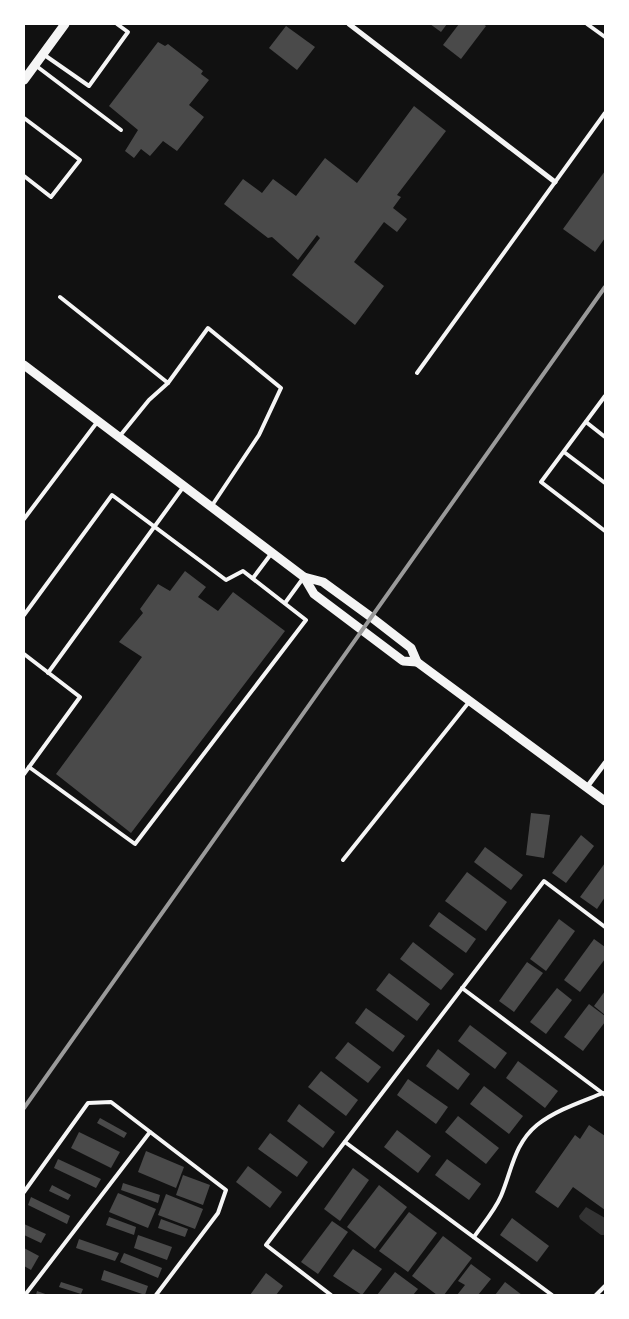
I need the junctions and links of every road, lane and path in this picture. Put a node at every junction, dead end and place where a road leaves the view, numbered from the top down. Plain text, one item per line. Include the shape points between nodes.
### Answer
1 (65, 24) edge
2 (117, 24) edge
3 (349, 24) edge
4 (587, 24) edge
5 (605, 37) edge
6 (43, 54) junction
7 (35, 65) junction
8 (24, 80) edge
9 (605, 113) edge
10 (24, 118) edge
11 (121, 130) dead end
12 (24, 176) edge
13 (555, 182) junction
14 (60, 297) dead end
15 (24, 364) edge
16 (417, 373) dead end
17 (168, 383) junction
18 (605, 397) edge
19 (98, 420) junction
20 (586, 422) junction
21 (120, 437) junction
22 (605, 437) edge
23 (564, 452) junction
24 (605, 483) edge
25 (184, 486) junction
26 (211, 507) junction
27 (24, 519) edge
28 (155, 527) junction
29 (605, 531) edge
30 (272, 553) junction
31 (253, 578) junction
32 (304, 578) junction
33 (285, 603) junction
34 (24, 615) edge
35 (24, 654) edge
36 (417, 662) junction
37 (48, 673) junction
38 (470, 701) junction
39 (605, 763) edge
40 (29, 767) junction
41 (24, 774) edge
42 (587, 787) junction
43 (605, 801) edge
44 (343, 860) dead end
45 (605, 928) edge
46 (462, 988) junction
47 (604, 1094) edge
48 (150, 1132) junction
49 (345, 1142) junction
50 (24, 1192) edge
51 (474, 1237) junction
52 (605, 1286) edge
53 (25, 1295) edge
54 (156, 1295) edge
55 (331, 1295) edge
56 (552, 1295) edge
57 (596, 1295) edge

1 - 6 street
2 - 6 lane via 128,32 89,86
3 - 13 street
4 - 5 lane
6 - 7 street
7 - 8 street
7 - 11 lane
9 - 13 lane
10 - 12 lane via 80,160 52,197
13 - 16 lane
14 - 17 lane
15 - 19 street
17 - 21 lane via 149,400
17 - 26 lane via 208,328 281,388 259,435
18 - 20 lane
19 - 21 street
19 - 27 lane
20 - 22 lane
20 - 23 lane
21 - 25 street
23 - 24 lane
23 - 29 lane via 541,482
25 - 26 street
25 - 28 lane
26 - 30 street
28 - 31 lane via 226,580 243,571
28 - 34 lane via 112,495
28 - 37 lane
30 - 31 lane
30 - 32 street
31 - 33 lane
32 - 33 lane
32 - 36 street via 314,594 403,661
32 - 36 street via 323,582 371,617 411,648
33 - 40 lane via 306,620 135,844
35 - 37 lane
36 - 38 street
37 - 40 lane via 80,697
38 - 42 street
38 - 44 lane
39 - 42 street
40 - 41 lane
42 - 43 street
45 - 46 lane via 544,881
46 - 47 lane
46 - 49 lane
47 - 51 lane via 563,1110 537,1125 520,1144 501,1196
48 - 50 lane via 110,1102 88,1103
48 - 53 lane
48 - 54 lane via 226,1190 218,1213
49 - 51 lane
49 - 55 lane via 266,1245
51 - 56 lane
52 - 57 lane

